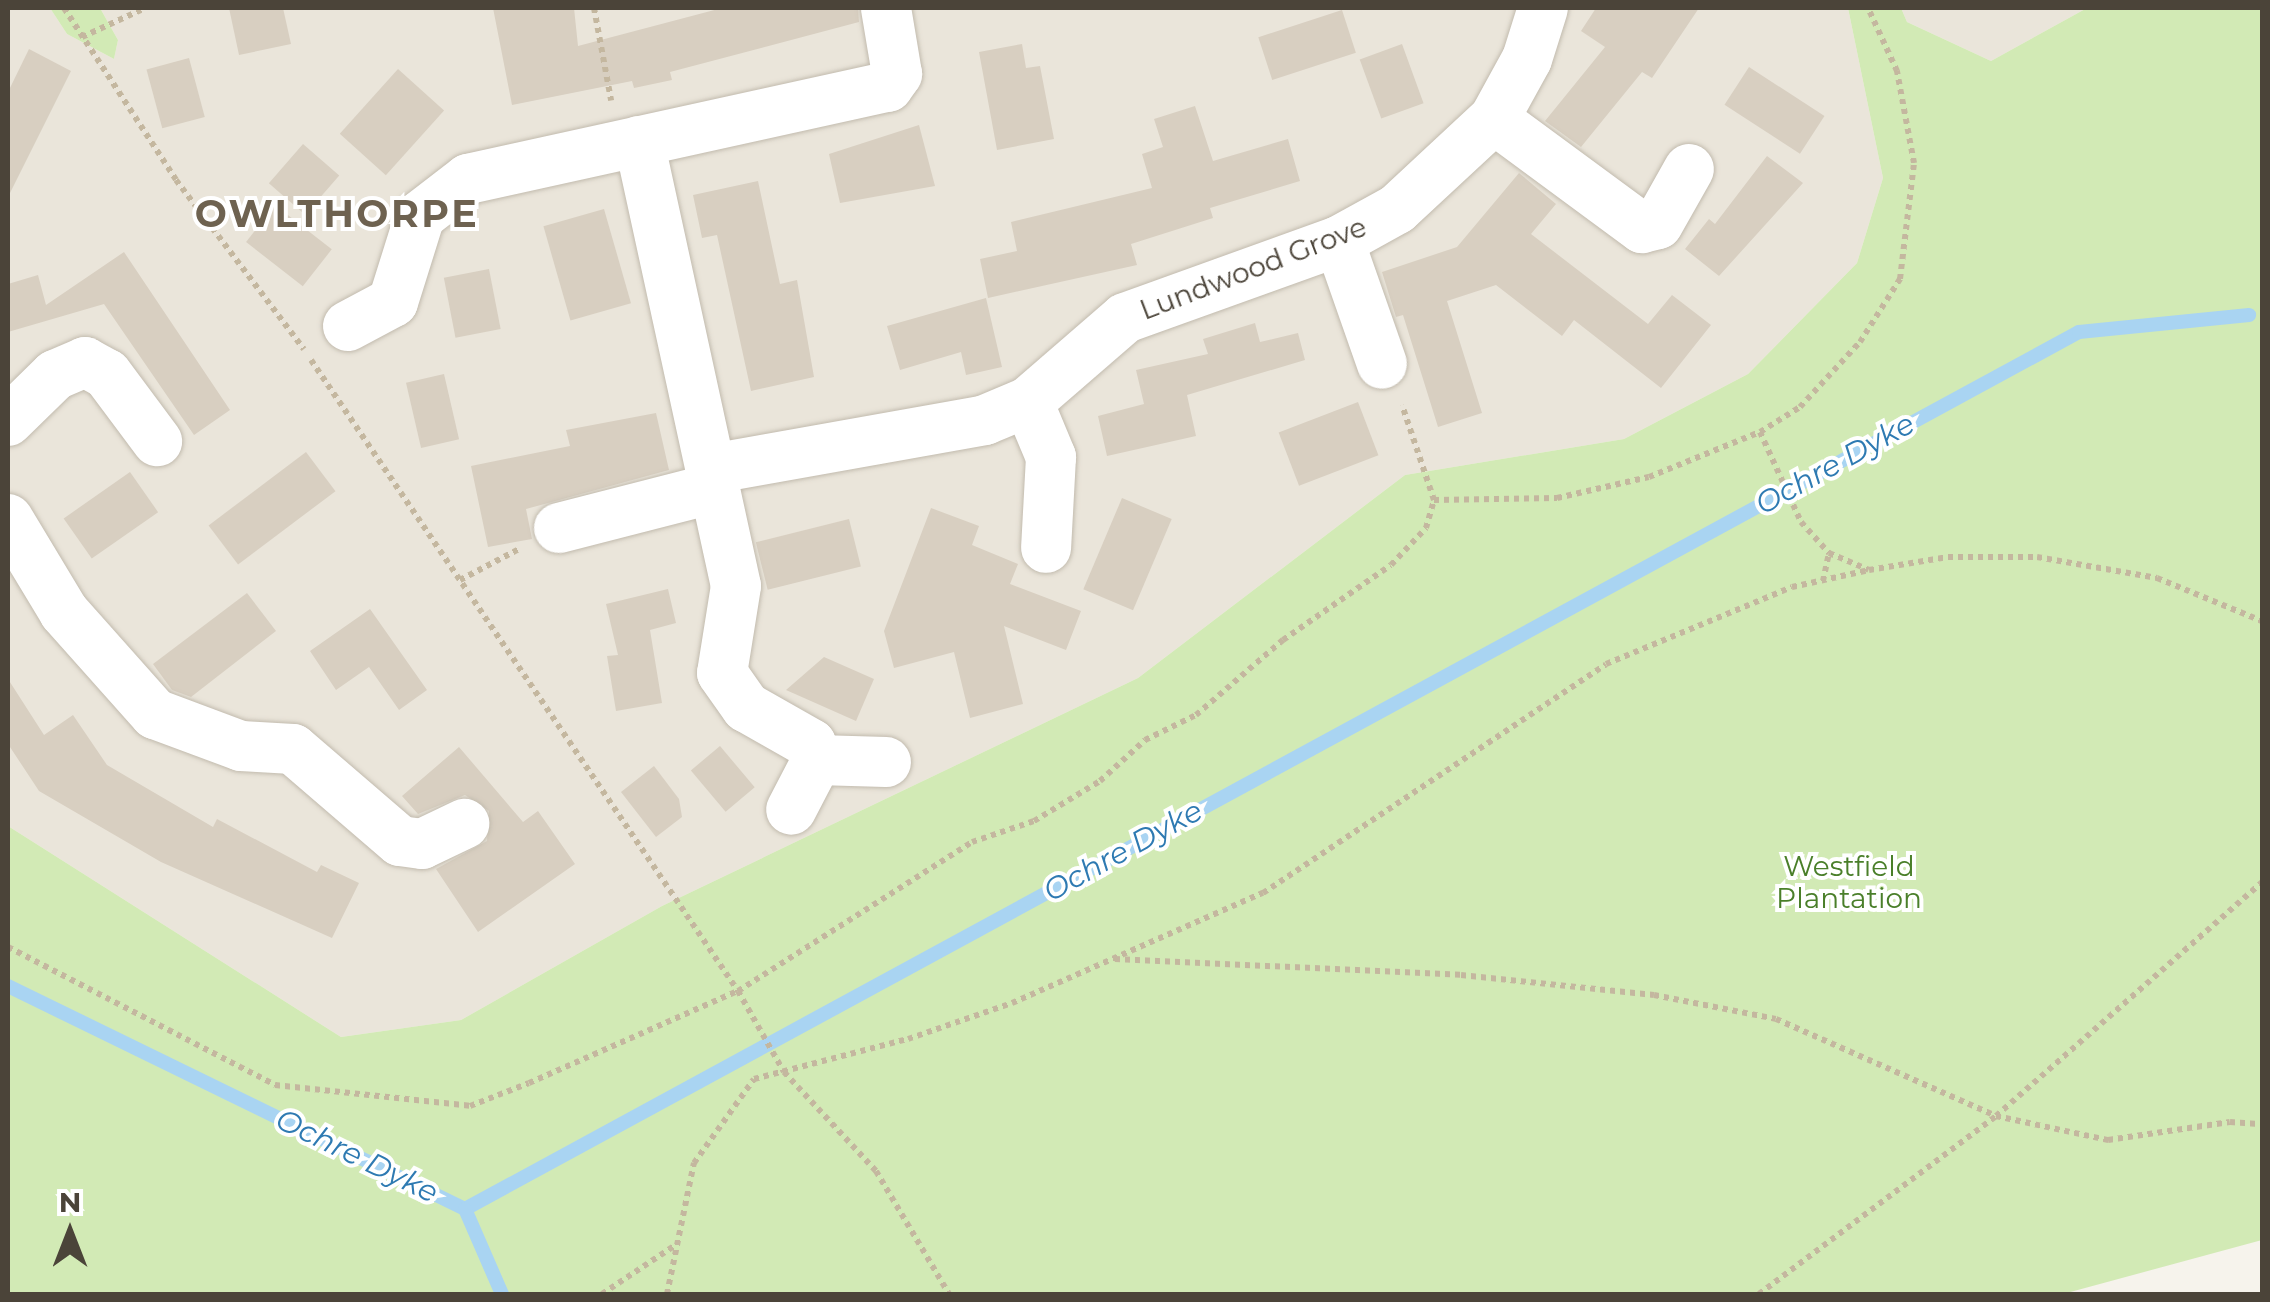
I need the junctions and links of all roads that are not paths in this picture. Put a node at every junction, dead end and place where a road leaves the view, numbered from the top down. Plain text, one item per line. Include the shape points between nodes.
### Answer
1 (886, 8) edge
2 (1543, 8) edge
3 (1494, 119) junction
4 (629, 142) junction
5 (1689, 170) dead end
6 (1339, 241) junction
7 (348, 326) dead end
8 (1382, 364) road end
9 (1028, 402) junction
10 (8, 421) edge
11 (158, 441) dead end
12 (713, 479) junction
13 (8, 519) edge
14 (559, 528) road end
15 (1046, 548) dead end
16 (817, 760) junction
17 (886, 762) dead end
18 (791, 810) dead end
19 (464, 824) dead end

1 - 4 street via 897,74 888,87
2 - 3 street, Lundwood Grove via 1526,59
3 - 5 street via 1642,228 1658,224
3 - 6 street, Lundwood Grove via 1398,209
4 - 7 street via 468,179 440,194 420,216 393,302
4 - 12 street
6 - 8 street
6 - 9 street, Lundwood Grove via 1125,318
9 - 12 street, Lundwood Grove via 985,420
9 - 15 street via 1051,457
10 - 11 street via 55,375 85,362 107,374
12 - 14 street, Lundwood Grove
12 - 16 street via 736,586 722,674 746,706 796,732
13 - 19 street via 64,612 155,714 241,746 293,749 400,842 433,841
16 - 17 street
16 - 18 street

